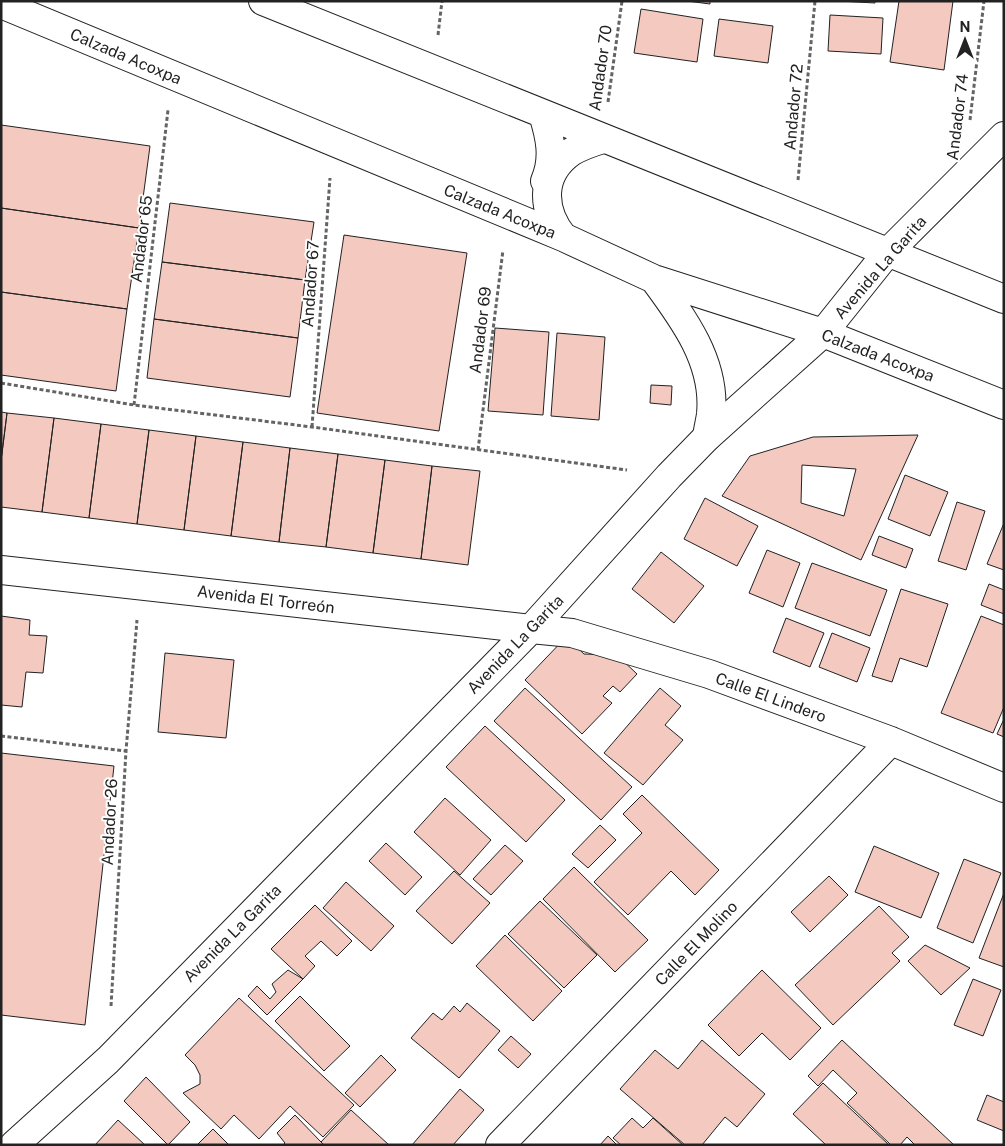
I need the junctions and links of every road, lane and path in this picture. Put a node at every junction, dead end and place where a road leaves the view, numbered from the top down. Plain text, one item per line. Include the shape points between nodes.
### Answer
1 (263, 1) edge
2 (622, 1) edge
3 (815, 1) edge
4 (984, 1) edge
5 (1, 4) edge
6 (172, 76) junction
7 (542, 114) junction
8 (1004, 136) edge
9 (604, 138) junction
10 (333, 142) junction
11 (963, 177) junction
12 (508, 214) junction
13 (795, 216) junction
14 (563, 237) junction
15 (887, 253) junction
16 (654, 279) junction
17 (1004, 299) edge
18 (822, 333) junction
19 (1, 383) edge
20 (134, 405) junction
21 (1004, 405) edge
22 (312, 427) junction
23 (707, 437) junction
24 (478, 450) junction
25 (669, 476) junction
26 (1, 570) edge
27 (140, 585) junction
28 (531, 629) junction
29 (1, 736) edge
30 (891, 741) junction
31 (126, 751) junction
32 (1004, 788) edge
33 (108, 1060) junction
34 (11, 1144) edge
35 (500, 1145) edge

1 - 7 street
2 - 9 path, Andador 70
3 - 13 path, Andador 72
4 - 11 path, Andador 74
5 - 6 street, Calzada Acoxpa
6 - 10 street, Calzada Acoxpa
6 - 20 path, Andador 65
7 - 9 street
7 - 12 street via 551,145 549,173 533,198
8 - 11 street, Avenida La Garita
9 - 13 street
9 - 14 street via 572,152 552,174 547,201 552,220
10 - 12 street, Calzada Acoxpa
10 - 22 path, Andador 67
11 - 15 street, Avenida La Garita
12 - 14 street, Calzada Acoxpa
12 - 24 path, Andador 69
13 - 15 street
14 - 16 street, Calzada Acoxpa
15 - 17 street
15 - 18 street, Avenida La Garita
16 - 18 street, Calzada Acoxpa
16 - 23 street via 698,344 706,366 711,413
18 - 21 street, Calzada Acoxpa
18 - 23 street, Avenida La Garita
19 - 20 path
20 - 22 path
22 - 24 path
23 - 25 street, Avenida La Garita
24 - 25 path
25 - 28 street, Avenida La Garita
26 - 27 street, Avenida El Torreón
27 - 28 street, Avenida El Torreón
27 - 31 path, Andador 26
28 - 30 street, Calle El Lindero via 572,633 709,674
28 - 33 street, Avenida La Garita
29 - 31 path
30 - 32 street, Calle El Lindero
30 - 35 street, Calle El Molino
31 - 33 path, Andador 26
33 - 34 street, Avenida La Garita

